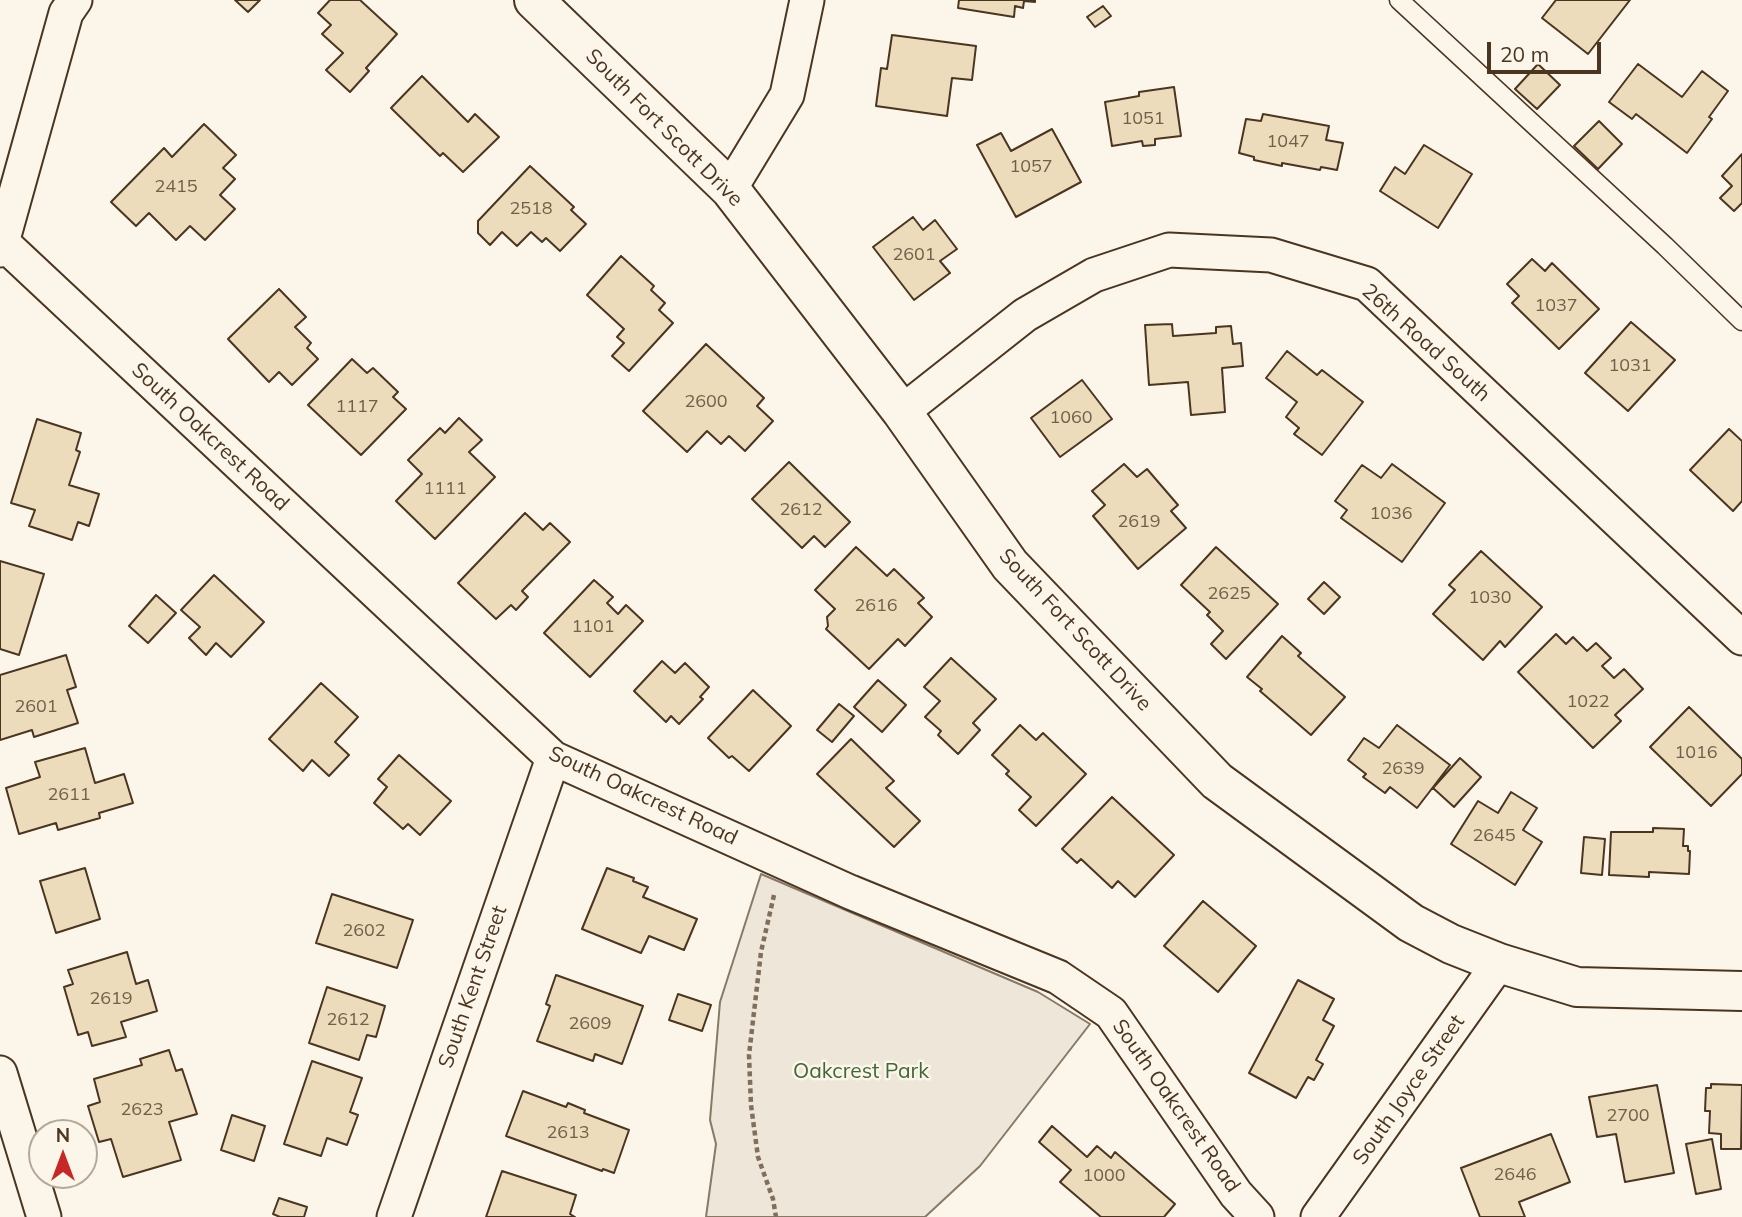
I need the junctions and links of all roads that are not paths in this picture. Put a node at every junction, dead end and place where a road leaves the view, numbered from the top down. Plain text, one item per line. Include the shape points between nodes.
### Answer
1 (534, 0) edge
2 (807, 0) edge
3 (1399, 0) edge
4 (64, 4) edge
5 (730, 189) junction
6 (1, 246) edge
7 (1742, 321) edge
8 (902, 412) junction
9 (1742, 638) edge
10 (552, 758) junction
11 (1499, 963) junction
12 (1742, 991) edge
13 (0, 1073) edge
14 (9, 1142) edge
15 (44, 1217) edge
16 (394, 1217) edge
17 (1257, 1217) edge
18 (1318, 1217) edge

1 - 5 street, South Fort Scott Drive
2 - 5 street via 787,95
3 - 7 lane
4 - 6 street
5 - 8 street, South Fort Scott Drive
6 - 10 street, South Oakcrest Road
8 - 9 street, 26th Road South via 1025,315 1094,275 1169,250 1271,256 1367,285
8 - 11 street, South Fort Scott Drive via 1010,565 1217,781 1411,923
10 - 16 street, South Kent Street
10 - 17 street, South Oakcrest Road via 850,892 1058,977 1111,1013 1236,1194
11 - 12 street, South Fort Scott Drive via 1577,987
11 - 18 street, South Joyce Street
13 - 14 street
14 - 15 street

